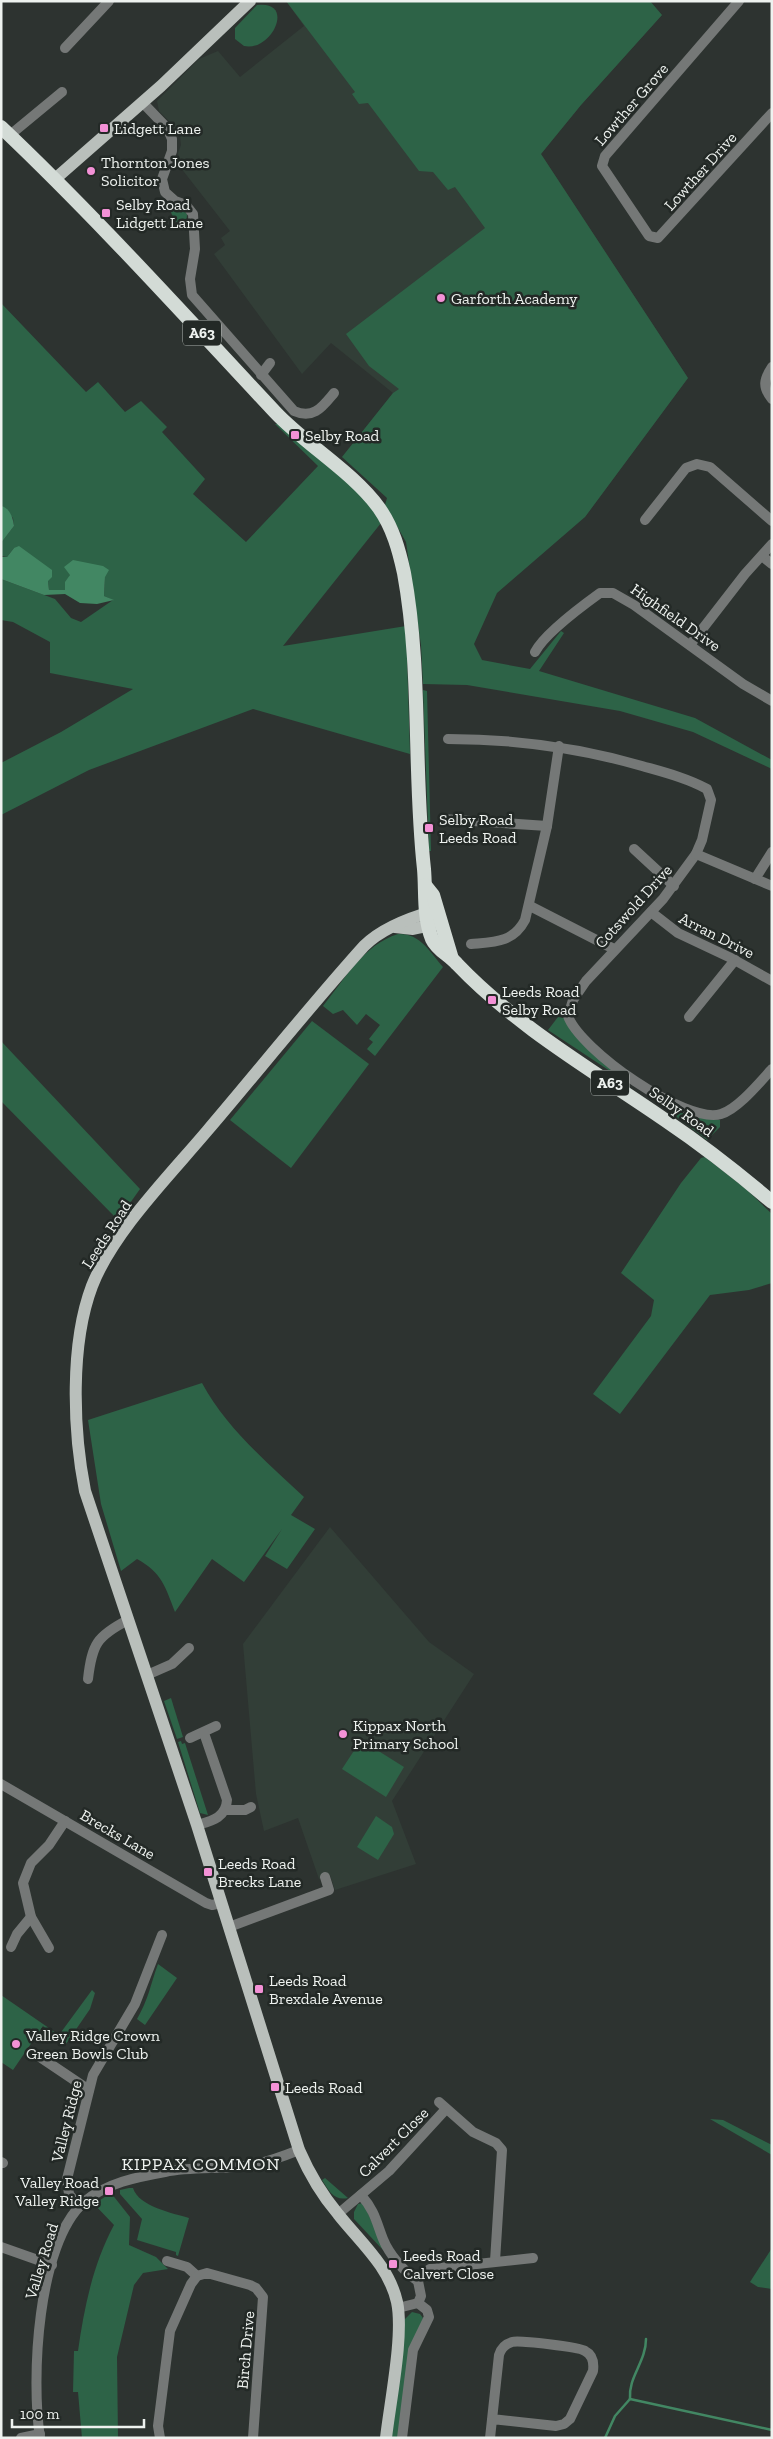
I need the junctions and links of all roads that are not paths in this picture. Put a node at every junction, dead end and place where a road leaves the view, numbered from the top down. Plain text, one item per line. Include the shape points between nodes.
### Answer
1 (109, 1) edge
2 (250, 1) edge
3 (739, 1) edge
4 (65, 48) dead end
5 (62, 92) dead end
6 (143, 103) junction
7 (772, 113) edge
8 (6, 131) edge
9 (55, 179) junction
10 (648, 234) joint
11 (270, 363) dead end
12 (772, 367) edge
13 (261, 375) junction
14 (334, 393) dead end
15 (772, 399) edge
16 (646, 520) dead end
17 (772, 521) edge
18 (772, 544) edge
19 (762, 556) junction
20 (772, 564) edge
21 (690, 645) junction
22 (535, 652) dead end
23 (772, 701) edge
24 (448, 739) dead end
25 (559, 746) junction
26 (443, 819) dead end
27 (547, 826) junction
28 (634, 849) dead end
29 (772, 852) edge
30 (696, 854) junction
31 (755, 879) junction
32 (674, 886) junction
33 (772, 886) edge
34 (530, 906) junction
35 (651, 912) junction
36 (433, 918) junction
37 (471, 944) dead end
38 (614, 949) junction
39 (735, 960) junction
40 (772, 981) edge
41 (689, 1017) dead end
42 (772, 1069) edge
43 (772, 1202) edge
44 (128, 1620) junction
45 (189, 1648) dead end
46 (147, 1675) junction
47 (88, 1679) dead end
48 (216, 1726) dead end
49 (204, 1733) junction
50 (190, 1738) dead end
51 (1, 1784) edge
52 (251, 1807) dead end
53 (225, 1810) junction
54 (65, 1821) junction
55 (197, 1825) junction
56 (324, 1877) dead end
57 (220, 1902) junction
58 (31, 1917) junction
59 (229, 1927) junction
60 (162, 1934) dead end
61 (11, 1948) dead end
62 (49, 1948) dead end
63 (37, 2055) dead end
64 (89, 2090) junction
65 (298, 2150) junction
66 (361, 2195) junction
67 (79, 2207) junction
68 (338, 2214) junction
69 (1, 2247) edge
70 (532, 2258) dead end
71 (167, 2261) dead end
72 (495, 2261) junction
73 (52, 2265) junction
74 (197, 2276) junction
75 (418, 2281) junction
76 (418, 2304) junction
77 (398, 2308) junction
78 (492, 2419) junction
79 (40, 2436) edge
80 (21, 2438) edge
81 (160, 2438) edge
82 (253, 2438) edge
83 (386, 2438) edge
84 (402, 2438) edge
85 (490, 2438) edge

1 - 4 street
2 - 6 main road
3 - 10 street, Lowther Grove via 603,159 604,169
5 - 8 street
6 - 9 main road
6 - 13 street via 167,128 172,139 172,151 162,179 165,192 169,198 191,209 195,219 190,279 192,295
7 - 10 street, Lowther Drive via 662,236 655,238
8 - 9 highway, A63
9 - 36 highway, Selby Road / A63 via 281,418 355,483 376,505 392,530 400,554 415,652 419,814 425,886 432,895
11 - 13 street
12 - 15 street via 764,384
13 - 14 street via 300,414 314,413
16 - 17 street via 686,468 697,464 710,466
18 - 19 street
19 - 20 street
19 - 21 street
21 - 22 street, Highfield Drive via 634,604 609,592 600,593 548,633
21 - 23 street, Highfield Drive
24 - 25 street, Cotswold Drive via 504,740
25 - 27 street
25 - 30 street, Cotswold Drive via 656,770 706,789 711,800
26 - 27 street
27 - 34 street
28 - 32 street
29 - 31 street
30 - 31 street
30 - 32 street, Cotswold Drive
31 - 33 street
32 - 35 street, Cotswold Drive
34 - 37 street via 522,926 513,935 502,941
34 - 38 street
35 - 38 street, Cotswold Drive
35 - 39 street, Arran Drive via 678,933
36 - 43 highway, Selby Road / A63 via 435,943 478,984 545,1039 675,1126
36 - 44 main road, Leeds Road via 408,929 395,927 377,934 360,950 142,1208 106,1258 92,1285 79,1337 78,1447 86,1492
38 - 42 street, Cotswold Drive via 581,987 568,1016 589,1042 620,1071 662,1098 713,1116 735,1106
39 - 40 street, Arran Drive
39 - 41 street
44 - 46 main road, Leeds Road
44 - 47 street via 105,1633 96,1643 90,1656
45 - 46 street via 172,1664
46 - 55 main road, Leeds Road
48 - 49 street
49 - 50 street
49 - 53 street via 227,1800
51 - 54 street, Brecks Lane
52 - 53 street
53 - 55 street via 218,1818
54 - 57 street, Brecks Lane via 206,1903
54 - 58 street via 24,1875
55 - 57 main road, Leeds Road
56 - 59 street via 330,1890
57 - 59 main road, Leeds Road
58 - 61 street via 17,1934
58 - 62 street
59 - 65 main road, Leeds Road
60 - 64 street, Valley Ridge via 138,1998 100,2062
63 - 64 street
64 - 67 street, Valley Ridge via 67,2179 69,2194
65 - 67 street, Valley Road via 252,2165 167,2171 128,2180 102,2190
65 - 68 main road, Leeds Road via 312,2178
66 - 68 street, Calvert Close
66 - 72 street, Calvert Close via 389,2171 442,2106 473,2132 496,2143 502,2150
66 - 75 street, Calvert Close via 376,2215 388,2248 408,2274
67 - 73 street, Valley Road via 63,2230
68 - 77 main road, Leeds Road via 380,2264
69 - 73 street
70 - 72 street
71 - 74 street via 187,2267
72 - 75 street via 436,2267 426,2271
73 - 79 street, Valley Road via 41,2311 37,2353 35,2389
74 - 81 street via 170,2331 158,2426
74 - 82 street, Birch Drive via 212,2273 250,2285 263,2297
75 - 76 street via 421,2296
76 - 77 street
76 - 84 street via 427,2310 429,2317 413,2350
77 - 83 main road, Leeds Road
78 - 78 street via 499,2355 505,2345 515,2341 580,2349 590,2355 593,2371 570,2419 564,2424 556,2426
78 - 85 street
79 - 80 street

